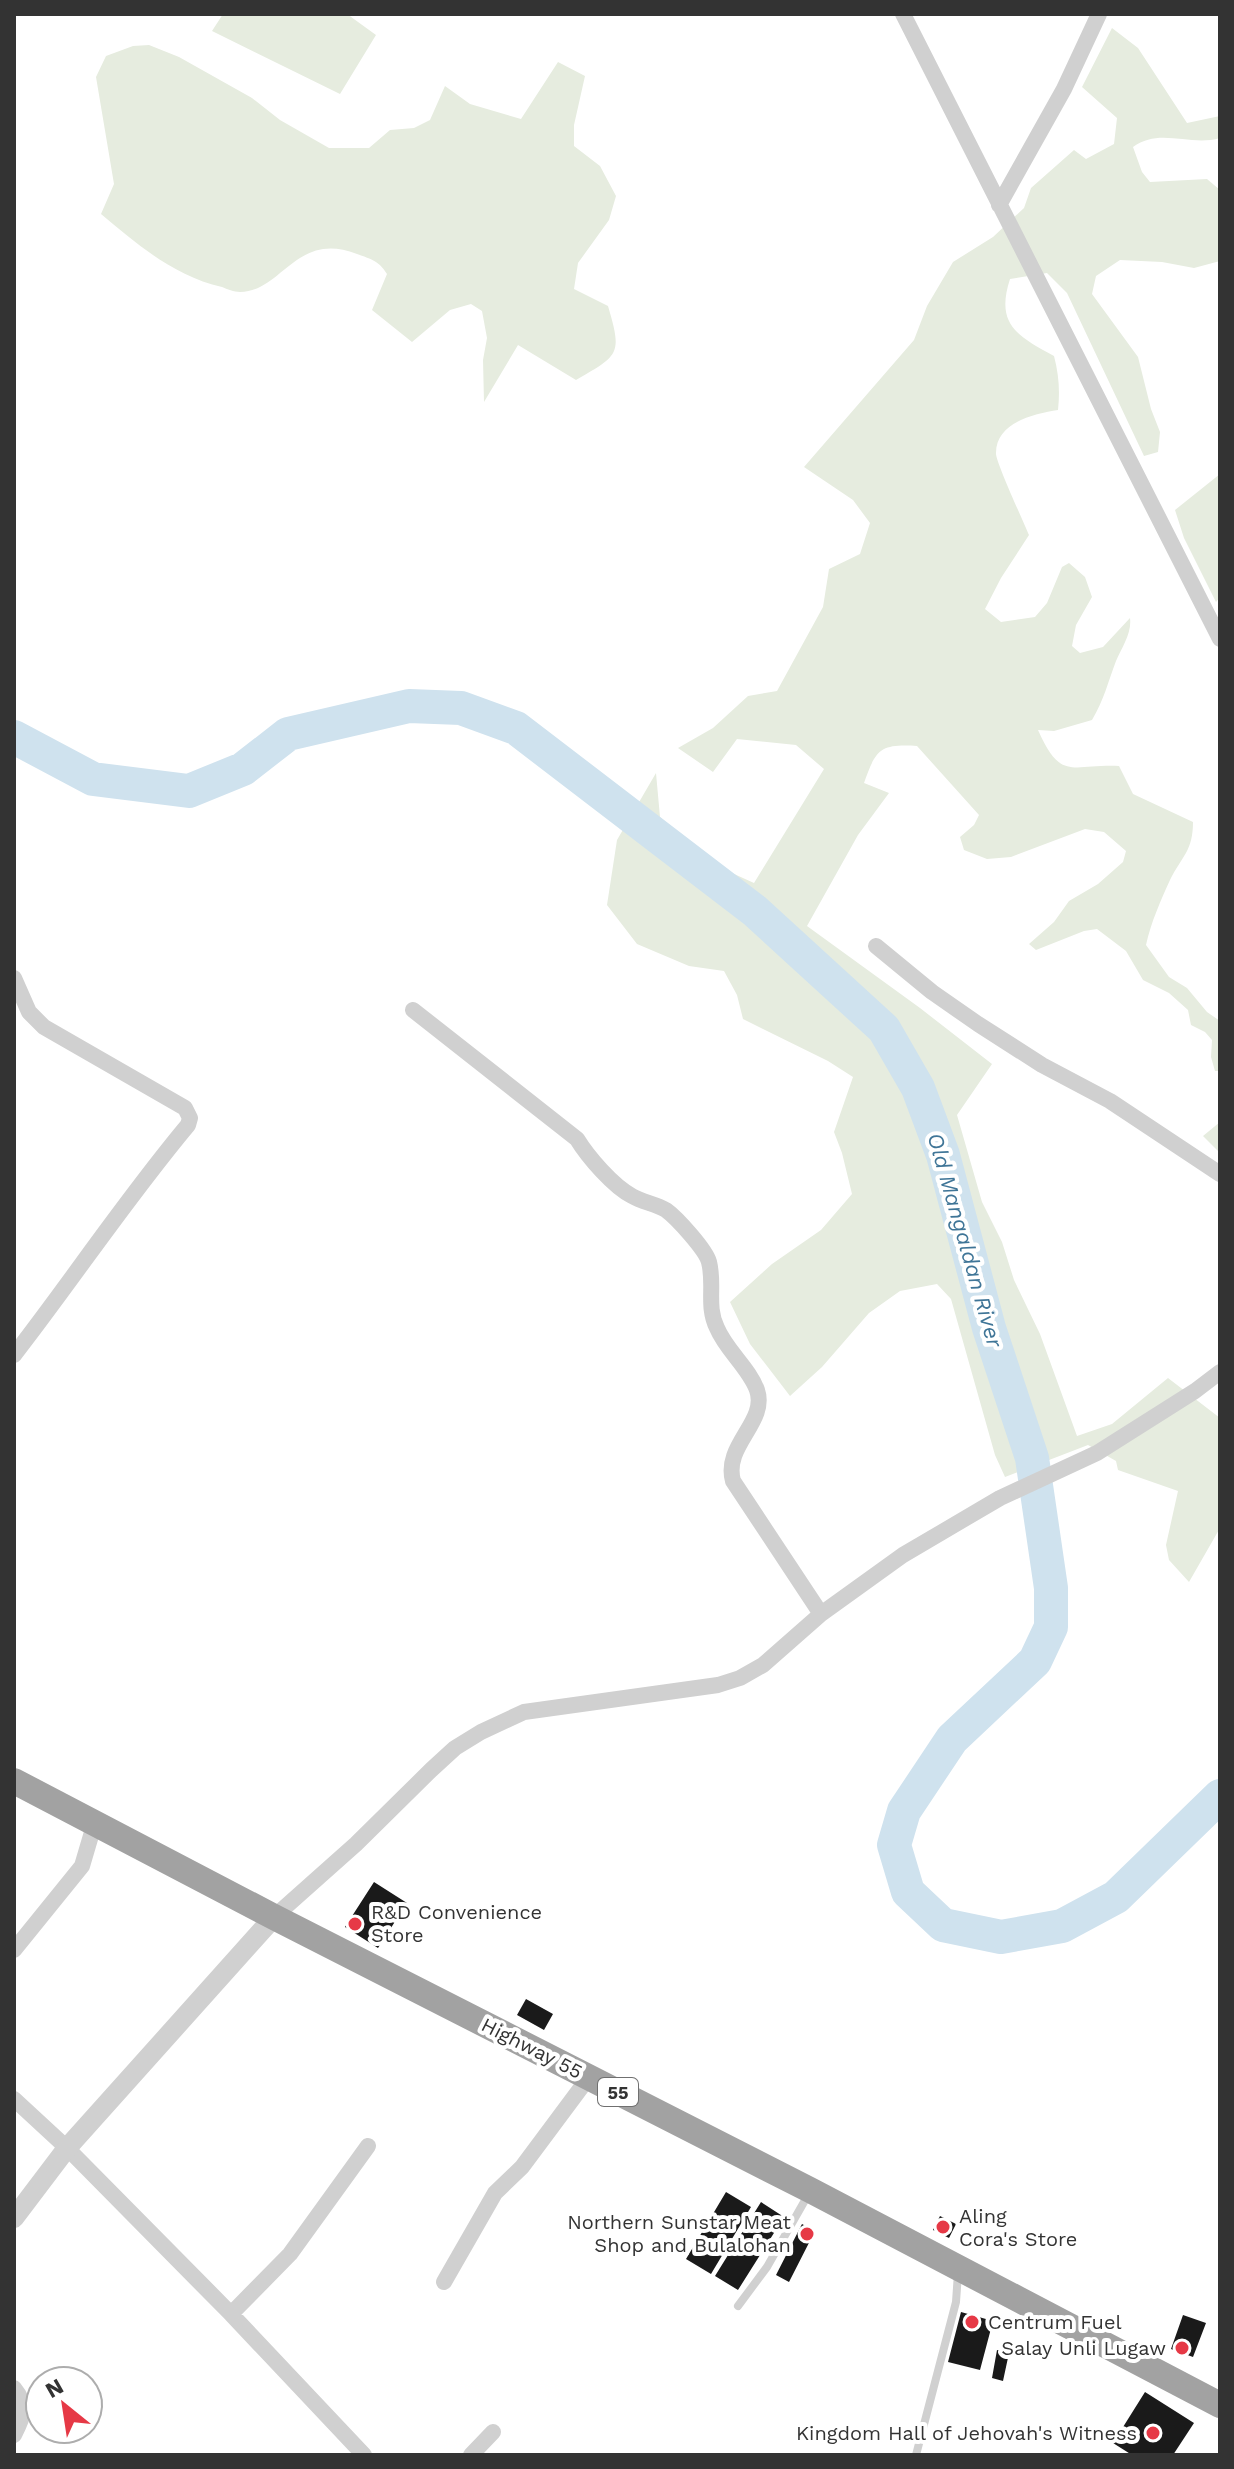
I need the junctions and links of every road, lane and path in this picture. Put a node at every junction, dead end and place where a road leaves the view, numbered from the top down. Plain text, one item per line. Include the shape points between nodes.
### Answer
1 (903, 14) edge
2 (1099, 14) edge
3 (999, 205) junction
4 (1214, 618) edge
5 (1220, 639) edge
6 (876, 946) dead end
7 (14, 978) edge
8 (413, 1010) dead end
9 (1220, 1174) edge
10 (14, 1355) edge
11 (1220, 1372) edge
12 (821, 1614) junction
13 (14, 1781) edge
14 (95, 1822) junction
15 (274, 1917) junction
16 (14, 1950) edge
17 (589, 2077) junction
18 (14, 2099) edge
19 (368, 2146) dead end
20 (67, 2148) junction
21 (810, 2190) junction
22 (14, 2218) edge
23 (959, 2268) junction
24 (444, 2282) dead end
25 (738, 2306) dead end
26 (231, 2314) junction
27 (14, 2388) edge
28 (1220, 2405) edge
29 (493, 2432) dead end
30 (14, 2435) edge
31 (364, 2455) edge
32 (471, 2455) edge
33 (916, 2455) edge

1 - 3 street
2 - 3 street
3 - 4 street
4 - 5 street
6 - 9 street via 978,1024 1110,1101
7 - 10 street via 29,1012 44,1027 185,1108 190,1118
8 - 12 street via 577,1139 630,1195 666,1210 705,1252 710,1263 710,1309 718,1331 756,1387 759,1403 731,1459 733,1481
11 - 12 street via 1097,1453 1000,1498 903,1555
12 - 15 street via 763,1665 740,1678 524,1712 481,1732 455,1748
13 - 14 highway, Highway 55 / 55
14 - 15 highway, Highway 55 / 55
14 - 16 street via 82,1866
15 - 17 highway, Highway 55 / 55
15 - 20 street
17 - 21 highway, Highway 55 / 55
17 - 24 street via 522,2167 495,2193
18 - 20 street
19 - 26 street via 290,2254
20 - 22 street
20 - 26 street
21 - 23 highway, Highway 55 / 55
21 - 25 lane via 767,2267
23 - 28 highway, Highway 55 / 55
23 - 33 lane via 956,2302
26 - 31 street
27 - 30 street via 25,2408
29 - 32 street

